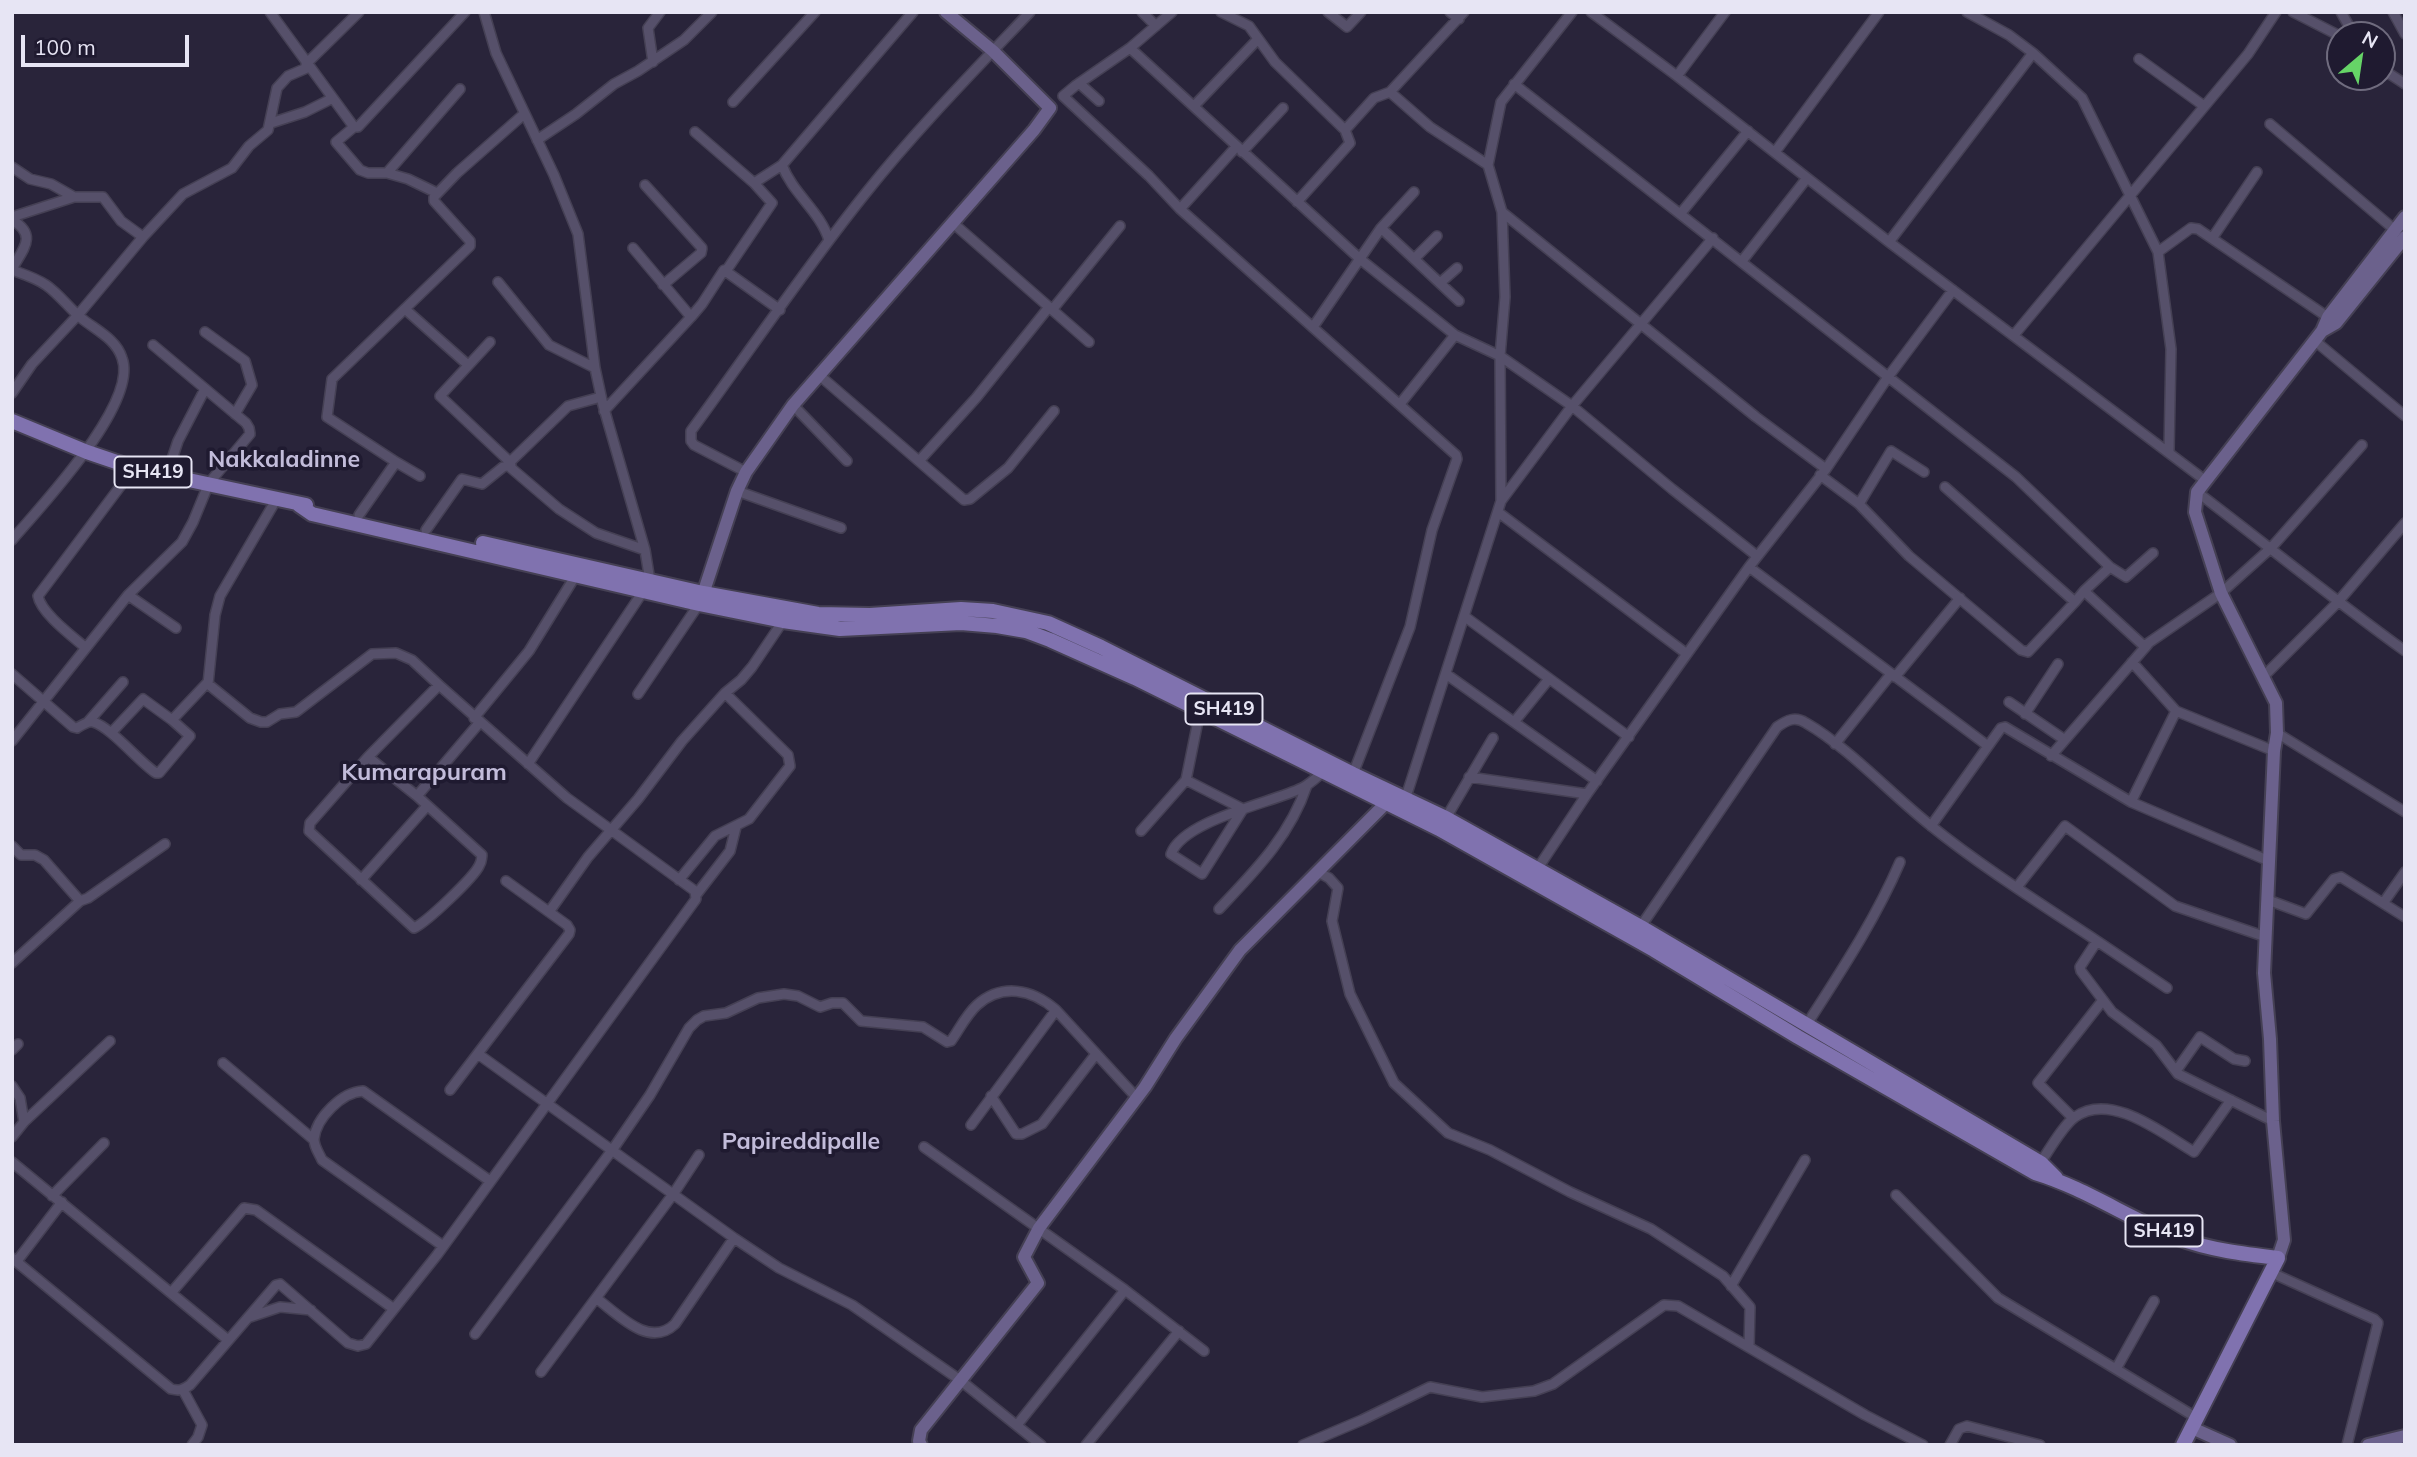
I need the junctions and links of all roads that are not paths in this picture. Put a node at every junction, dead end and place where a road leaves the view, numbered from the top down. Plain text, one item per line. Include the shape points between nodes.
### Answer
1 (270, 12) edge
2 (359, 12) edge
3 (464, 12) edge
4 (484, 12) edge
5 (660, 12) edge
6 (712, 12) edge
7 (815, 12) edge
8 (913, 12) edge
9 (946, 12) edge
10 (1030, 12) edge
11 (1142, 12) edge
12 (1172, 12) edge
13 (1221, 12) edge
14 (1328, 12) edge
15 (1361, 12) edge
16 (1450, 12) edge
17 (1572, 12) edge
18 (1591, 12) edge
19 (1725, 12) edge
20 (1880, 12) edge
21 (1967, 12) edge
22 (2276, 12) edge
23 (2293, 12) edge
24 (2393, 12) edge
25 (1461, 16) edge
26 (1156, 26) junction
27 (2326, 29) edge
28 (2405, 34) edge
29 (1258, 39) junction
30 (1130, 48) junction
31 (993, 51) junction
32 (2034, 53) junction
33 (2139, 59) dead end
34 (653, 62) junction
35 (308, 66) junction
36 (1677, 76) junction
37 (1079, 83) junction
38 (1514, 84) junction
39 (460, 89) dead end
40 (1390, 92) junction
41 (1063, 96) junction
42 (331, 99) junction
43 (733, 102) dead end
44 (1099, 102) dead end
45 (1194, 106) junction
46 (2204, 106) junction
47 (1050, 108) junction
48 (1283, 108) dead end
49 (524, 114) junction
50 (271, 123) junction
51 (2270, 124) dead end
52 (354, 127) junction
53 (1345, 130) junction
54 (1748, 131) junction
55 (695, 132) dead end
56 (537, 140) junction
57 (1239, 149) junction
58 (1775, 152) junction
59 (782, 165) junction
60 (1488, 165) junction
61 (12, 167) edge
62 (2257, 172) dead end
63 (387, 173) junction
64 (1807, 178) junction
65 (754, 183) junction
66 (645, 185) dead end
67 (1414, 192) dead end
68 (436, 194) junction
69 (2131, 195) junction
70 (74, 197) junction
71 (1297, 202) junction
72 (1180, 209) junction
73 (1502, 212) junction
74 (1681, 213) junction
75 (2405, 217) edge
76 (12, 218) edge
77 (953, 223) junction
78 (1120, 226) dead end
79 (1381, 228) junction
80 (2400, 233) edge
81 (1437, 236) dead end
82 (143, 237) junction
83 (2213, 237) junction
84 (1713, 238) junction
85 (829, 240) junction
86 (1889, 242) junction
87 (633, 248) dead end
88 (2158, 252) junction
89 (1360, 259) junction
90 (1414, 259) junction
91 (1742, 261) junction
92 (1457, 268) dead end
93 (12, 269) edge
94 (726, 271) junction
95 (498, 282) dead end
96 (1440, 283) junction
97 (663, 285) junction
98 (1953, 290) junction
99 (1459, 301) dead end
100 (405, 309) junction
101 (1051, 309) junction
102 (780, 310) junction
103 (78, 315) junction
104 (691, 317) junction
105 (2332, 320) junction
106 (1640, 323) junction
107 (1313, 327) junction
108 (205, 332) dead end
109 (1455, 335) junction
110 (2014, 335) junction
111 (2318, 335) junction
112 (490, 342) dead end
113 (1089, 342) dead end
114 (153, 345) dead end
115 (1500, 356) junction
116 (468, 365) junction
117 (595, 368) junction
118 (819, 374) junction
119 (1888, 377) junction
120 (205, 389) junction
121 (12, 393) edge
122 (601, 397) junction
123 (1400, 404) junction
124 (793, 405) junction
125 (1572, 406) junction
126 (604, 411) junction
127 (1054, 411) dead end
128 (235, 414) junction
129 (2405, 416) edge
130 (15, 426) edge
131 (2362, 445) dead end
132 (2169, 451) junction
133 (87, 452) junction
134 (847, 461) dead end
135 (919, 461) junction
136 (396, 462) junction
137 (510, 463) junction
138 (134, 468) junction
139 (1924, 471) dead end
140 (746, 472) junction
141 (1823, 472) junction
142 (167, 474) junction
143 (420, 476) dead end
144 (2206, 481) junction
145 (209, 483) junction
146 (1945, 487) dead end
147 (737, 491) junction
148 (2197, 492) junction
149 (276, 500) junction
150 (1501, 501) junction
151 (1859, 503) junction
152 (299, 505) junction
153 (1498, 512) junction
154 (359, 515) junction
155 (2405, 523) edge
156 (841, 528) dead end
157 (426, 530) junction
158 (12, 540) edge
159 (2271, 548) junction
160 (645, 550) junction
161 (2153, 553) dead end
162 (1758, 556) junction
163 (1749, 567) junction
164 (2110, 567) junction
165 (576, 575) junction
166 (648, 586) junction
167 (2084, 591) junction
168 (2221, 593) junction
169 (128, 595) junction
170 (1960, 598) junction
171 (701, 599) junction
172 (2074, 602) junction
173 (2337, 603) junction
174 (1464, 616) junction
175 (783, 621) junction
176 (176, 628) dead end
177 (2148, 643) junction
178 (86, 648) junction
179 (2405, 651) edge
180 (1687, 654) junction
181 (2132, 662) junction
182 (2058, 664) dead end
183 (12, 674) edge
184 (1446, 674) junction
185 (1893, 675) junction
186 (2263, 677) junction
187 (1549, 679) junction
188 (123, 682) dead end
189 (207, 683) junction
190 (439, 685) junction
191 (726, 693) junction
192 (638, 694) dead end
193 (44, 701) junction
194 (2009, 702) dead end
195 (1200, 711) junction
196 (2176, 711) junction
197 (2025, 714) junction
198 (172, 720) junction
199 (477, 720) junction
200 (88, 722) junction
201 (1514, 722) junction
202 (111, 733) junction
203 (2277, 733) junction
204 (1629, 737) junction
205 (1493, 738) dead end
206 (2065, 740) junction
207 (12, 741) edge
208 (1835, 744) junction
209 (1988, 746) junction
210 (2274, 751) junction
211 (2051, 756) junction
212 (368, 758) junction
213 (528, 764) junction
214 (1324, 771) junction
215 (1353, 774) junction
216 (1469, 777) junction
217 (1186, 780) junction
218 (1597, 781) junction
219 (1307, 785) junction
220 (1587, 794) junction
221 (417, 796) junction
222 (1387, 802) junction
223 (2131, 802) junction
224 (1404, 804) junction
225 (427, 806) junction
226 (1243, 809) junction
227 (2405, 812) edge
228 (1446, 818) junction
229 (1931, 826) junction
230 (736, 827) junction
231 (610, 831) junction
232 (1141, 831) dead end
233 (165, 844) dead end
234 (12, 846) edge
235 (21, 855) junction
236 (2269, 861) junction
237 (1900, 862) dead end
238 (12, 864) edge
239 (1537, 868) junction
240 (1318, 872) junction
241 (2405, 872) edge
242 (360, 880) junction
243 (679, 880) junction
244 (506, 881) dead end
245 (1529, 882) junction
246 (2017, 887) junction
247 (696, 895) junction
248 (2268, 900) junction
249 (80, 901) junction
250 (2384, 902) junction
251 (1219, 909) dead end
252 (549, 912) junction
253 (2405, 917) edge
254 (1637, 933) junction
255 (2266, 937) junction
256 (2097, 941) junction
257 (12, 963) edge
258 (2167, 988) dead end
259 (2103, 1000) junction
260 (1056, 1010) junction
261 (1807, 1024) junction
262 (110, 1041) dead end
263 (478, 1054) junction
264 (1096, 1054) junction
265 (2245, 1061) dead end
266 (223, 1063) dead end
267 (2176, 1071) junction
268 (12, 1086) edge
269 (450, 1090) dead end
270 (991, 1096) junction
271 (1137, 1098) junction
272 (2231, 1100) junction
273 (546, 1101) junction
274 (2073, 1118) junction
275 (2273, 1121) junction
276 (24, 1122) junction
277 (971, 1125) dead end
278 (12, 1137) edge
279 (314, 1140) junction
280 (104, 1143) dead end
281 (924, 1147) dead end
282 (614, 1149) junction
283 (699, 1155) dead end
284 (1805, 1160) dead end
285 (12, 1162) edge
286 (2038, 1168) junction
287 (489, 1181) junction
288 (674, 1193) junction
289 (1896, 1195) dead end
290 (52, 1196) junction
291 (62, 1202) junction
292 (1039, 1228) junction
293 (734, 1238) junction
294 (443, 1246) junction
295 (2278, 1258) junction
296 (14, 1259) edge
297 (2272, 1273) junction
298 (1731, 1286) junction
299 (1125, 1290) junction
300 (171, 1293) junction
301 (596, 1298) junction
302 (2154, 1301) dead end
303 (394, 1309) junction
304 (311, 1310) junction
305 (248, 1318) junction
306 (1179, 1331) junction
307 (475, 1334) dead end
308 (229, 1340) junction
309 (1749, 1348) junction
310 (1203, 1351) dead end
311 (2116, 1369) junction
312 (541, 1372) dead end
313 (960, 1380) junction
314 (183, 1390) junction
315 (2194, 1423) junction
316 (1017, 1425) junction
317 (2405, 1436) edge
318 (192, 1445) edge
319 (921, 1445) edge
320 (1041, 1445) edge
321 (1086, 1445) edge
322 (1303, 1445) edge
323 (1923, 1445) edge
324 (1950, 1445) edge
325 (2040, 1445) edge
326 (2183, 1445) edge
327 (2230, 1445) edge
328 (2347, 1445) edge
329 (2368, 1445) edge

1 - 35 street
2 - 35 street
3 - 52 street
4 - 49 street via 496,53
5 - 34 street via 648,28
6 - 34 street
7 - 43 street
8 - 59 street
9 - 31 main road
10 - 31 street
11 - 26 street
12 - 26 street
13 - 29 street via 1249,26
14 - 15 street via 1347,27
16 - 25 street
17 - 38 street
18 - 36 street
19 - 36 street
20 - 58 street
21 - 32 street
22 - 46 street
23 - 27 street
24 - 28 street
25 - 40 street
26 - 30 street
29 - 45 street
29 - 53 street via 1275,62
30 - 37 street
30 - 45 street
31 - 47 main road
31 - 85 street via 892,162
32 - 69 street via 2082,98
32 - 86 street
33 - 46 street
34 - 56 street via 614,84
35 - 42 street
35 - 50 street via 277,88
36 - 54 street
37 - 41 street
37 - 44 street
38 - 60 street via 1501,102
38 - 74 street
39 - 63 street
40 - 53 street via 1374,98
40 - 60 street via 1430,127
41 - 47 street
41 - 72 street
42 - 50 street
42 - 52 street
45 - 57 street
46 - 69 street
47 - 77 main road
48 - 57 street
49 - 56 street
49 - 68 street
50 - 82 street via 232,168 183,194
51 - 80 street
52 - 63 street via 337,139 337,145 360,170
53 - 71 street via 1350,143
54 - 58 street
54 - 74 street
55 - 65 street
56 - 117 street via 578,234
57 - 71 street
57 - 72 street
58 - 64 street
59 - 65 street
59 - 85 street via 791,186 825,227
60 - 73 street
61 - 70 street
62 - 83 street
63 - 68 street
64 - 86 street
64 - 91 street
65 - 94 street via 772,203
66 - 97 street via 702,248
67 - 79 street
68 - 100 street via 434,201 471,244
69 - 88 street
69 - 110 street
70 - 76 street
70 - 82 street via 103,197 121,220
71 - 89 street
72 - 107 street
73 - 106 street
73 - 115 street via 1505,297
74 - 84 street
75 - 80 main road
76 - 93 street via 27,235
77 - 101 street
77 - 118 main road
78 - 101 street
79 - 89 street
79 - 90 street
80 - 105 main road
81 - 90 street
82 - 103 street
83 - 88 street via 2191,228
83 - 105 street
84 - 91 street
84 - 106 street
85 - 102 street
86 - 98 street
87 - 97 street
88 - 132 street via 2171,348
89 - 107 street
89 - 109 street
90 - 96 street
91 - 119 street
92 - 96 street
93 - 103 street via 46,285
94 - 102 street
94 - 104 street
95 - 117 street via 549,345
96 - 99 street
97 - 104 street
98 - 110 street
98 - 119 street
100 - 116 street
100 - 136 street via 332,380 327,417
101 - 113 street
101 - 135 street
102 - 140 street via 690,435 694,444
103 - 121 street
103 - 133 street via 117,347 125,370 119,394
104 - 126 street
105 - 111 main road
106 - 125 street
106 - 141 street
107 - 123 street
108 - 128 street via 245,362 252,385
109 - 115 street
109 - 123 street
110 - 132 street
111 - 129 street
111 - 144 main road
112 - 116 street
114 - 120 street
115 - 125 street
115 - 150 street
116 - 137 street via 440,396
117 - 122 street
118 - 124 main road
118 - 135 street
119 - 141 street
119 - 164 street via 2016,477
120 - 128 street
120 - 142 street via 178,440
122 - 126 street
122 - 137 street via 568,406
123 - 215 street via 1457,459 1432,530 1410,627
124 - 134 street
124 - 140 main road
125 - 150 street
125 - 162 street
126 - 160 street
127 - 135 street via 1008,468 967,501
128 - 145 street via 250,434
130 - 133 main road, SH419
131 - 159 street
132 - 144 street
133 - 138 main road, SH419
133 - 158 street
136 - 143 street
136 - 154 street
137 - 157 street via 482,484 462,479
137 - 160 street via 559,509 596,533
138 - 142 main road, SH419
138 - 178 street via 38,596 48,613
139 - 151 street via 1891,451
140 - 147 main road
141 - 151 street
141 - 162 street
142 - 145 main road, SH419
144 - 148 main road
145 - 149 main road, SH419
145 - 169 street via 182,542
146 - 172 street
147 - 156 street
147 - 171 main road
148 - 159 street
148 - 168 main road via 2195,512
149 - 152 main road, SH419
149 - 189 street via 220,596
150 - 153 street
151 - 170 street via 1909,556
152 - 154 main road, SH419
152 - 165 main road, SH419 via 312,514
153 - 174 street
153 - 180 street
154 - 157 main road, SH419
155 - 173 street
157 - 166 main road, SH419
159 - 168 street
159 - 173 street
160 - 166 street
161 - 164 street via 2126,577
162 - 163 street
163 - 180 street
163 - 185 street
164 - 167 street
165 - 166 main road, SH419
165 - 199 street
166 - 171 main road, SH419
166 - 213 street
167 - 172 street
167 - 177 street via 2144,646
168 - 177 street
168 - 186 main road
169 - 176 street
169 - 178 street
170 - 172 street via 2028,652
170 - 185 street
171 - 175 main road, SH419
171 - 192 street
171 - 215 main road, SH419 via 818,614 993,611 1048,623
173 - 179 street
173 - 186 street
174 - 184 street
174 - 187 street
175 - 191 street via 752,667
175 - 195 main road, SH419 via 840,629 961,623 1017,629 1135,678
177 - 181 street
178 - 193 street
180 - 204 street
181 - 196 street
181 - 206 street
182 - 197 street
183 - 193 street
184 - 201 street
184 - 224 street
185 - 208 street
185 - 209 street
186 - 203 main road via 2276,703
187 - 201 street
187 - 204 street
188 - 200 street
189 - 190 street via 261,722 296,712 372,654 396,653 412,660
189 - 198 street
190 - 199 street
190 - 212 street
191 - 230 street via 790,761 757,811
191 - 231 street
193 - 200 street via 73,727
193 - 207 street
194 - 197 street
195 - 214 main road, SH419
195 - 217 street
196 - 210 street
196 - 223 street
197 - 206 street
198 - 202 street via 143,699
198 - 202 street via 189,739 159,773
199 - 213 street
199 - 221 street
200 - 202 street
201 - 218 street
203 - 210 main road
203 - 227 street
204 - 218 street
205 - 216 street
206 - 211 street
208 - 229 street
208 - 254 street via 1804,721 1787,720 1777,727
209 - 211 street via 2005,727
209 - 229 street
210 - 236 main road
211 - 223 street
212 - 221 street
212 - 242 street via 310,823 309,831
213 - 231 street
214 - 219 street
214 - 222 main road, SH419
215 - 224 main road, SH419
216 - 220 street
216 - 228 street
217 - 226 street
217 - 232 street
218 - 220 street
219 - 226 street
219 - 251 street via 1279,842
220 - 239 street
221 - 225 street
222 - 224 main road, SH419
222 - 240 main road
223 - 236 street
224 - 228 main road, SH419
224 - 245 main road, SH419
225 - 242 street
225 - 242 street via 482,855 476,871 414,928
226 - 226 street via 1202,874 1172,856 1174,848 1199,827
228 - 239 main road, SH419
229 - 246 street
230 - 243 street via 707,843
230 - 247 street via 730,851
231 - 243 street
231 - 252 street
233 - 249 street
234 - 235 street
235 - 238 street
235 - 249 street via 44,860
236 - 248 main road
237 - 261 street via 1862,938
239 - 245 street
239 - 254 main road, SH419
240 - 271 main road via 1240,950
240 - 298 street via 1338,888 1332,921 1350,994 1394,1083 1448,1133 1651,1230 1723,1276
241 - 250 street
243 - 247 street
244 - 252 street
245 - 254 main road, SH419
246 - 255 street via 2062,828 2068,827 2175,906
246 - 256 street
247 - 273 street
248 - 250 street via 2306,914 2341,877
248 - 255 main road
249 - 257 street
250 - 253 street
252 - 263 street via 567,925 569,934
254 - 261 main road, SH419
254 - 286 main road, SH419
255 - 275 main road
256 - 258 street
256 - 259 street via 2080,967
259 - 267 street via 2156,1045
259 - 274 street via 2038,1083
260 - 264 street
260 - 270 street
260 - 282 street via 1028,992 1011,990 974,1007 947,1042 923,1027 862,1021 839,1002 820,1007 792,995 758,999 726,1013 704,1016 689,1028
261 - 286 main road, SH419
262 - 276 street
263 - 269 street
263 - 273 street
264 - 270 street via 1042,1124 1022,1134 1011,1128
264 - 271 street
265 - 267 street via 2200,1037
266 - 279 street
267 - 272 street
268 - 276 street via 20,1098
270 - 277 street
271 - 292 main road
272 - 274 street via 2194,1152 2130,1114 2101,1108
272 - 275 street
273 - 282 street
273 - 287 street
274 - 286 street
275 - 295 main road via 2284,1240
276 - 278 street
279 - 287 street via 330,1109 344,1096 363,1091
279 - 294 street via 322,1160
280 - 290 street
281 - 292 street
282 - 288 street
282 - 307 street
283 - 288 street
284 - 298 street
285 - 290 street
286 - 295 main road, SH419 via 2177,1237 2224,1251
287 - 294 street
288 - 293 street
288 - 301 street
289 - 311 street via 1998,1298
290 - 291 street
291 - 296 street
291 - 300 street
292 - 299 street
292 - 313 main road via 1024,1257 1038,1283
293 - 301 street via 667,1332 650,1334 637,1328
293 - 313 street via 779,1269 852,1305
294 - 303 street
295 - 297 main road
296 - 314 street via 171,1389
297 - 315 main road
297 - 328 street via 2378,1323
298 - 309 street via 1750,1307
299 - 306 street
299 - 316 street
300 - 303 street via 249,1207
300 - 308 street
301 - 312 street
302 - 311 street
303 - 304 street via 366,1344 358,1346 348,1343
304 - 305 street via 280,1307
304 - 305 street via 280,1284
305 - 308 street
306 - 310 street
306 - 321 street
308 - 314 street
309 - 322 street via 1678,1306 1664,1305 1553,1384 1482,1397 1430,1387
309 - 323 street
311 - 315 street
313 - 316 street
313 - 319 main road via 920,1430
314 - 318 street via 202,1425
315 - 326 main road
315 - 327 main road
316 - 320 street
317 - 329 main road
324 - 325 street via 1959,1429 1967,1426

